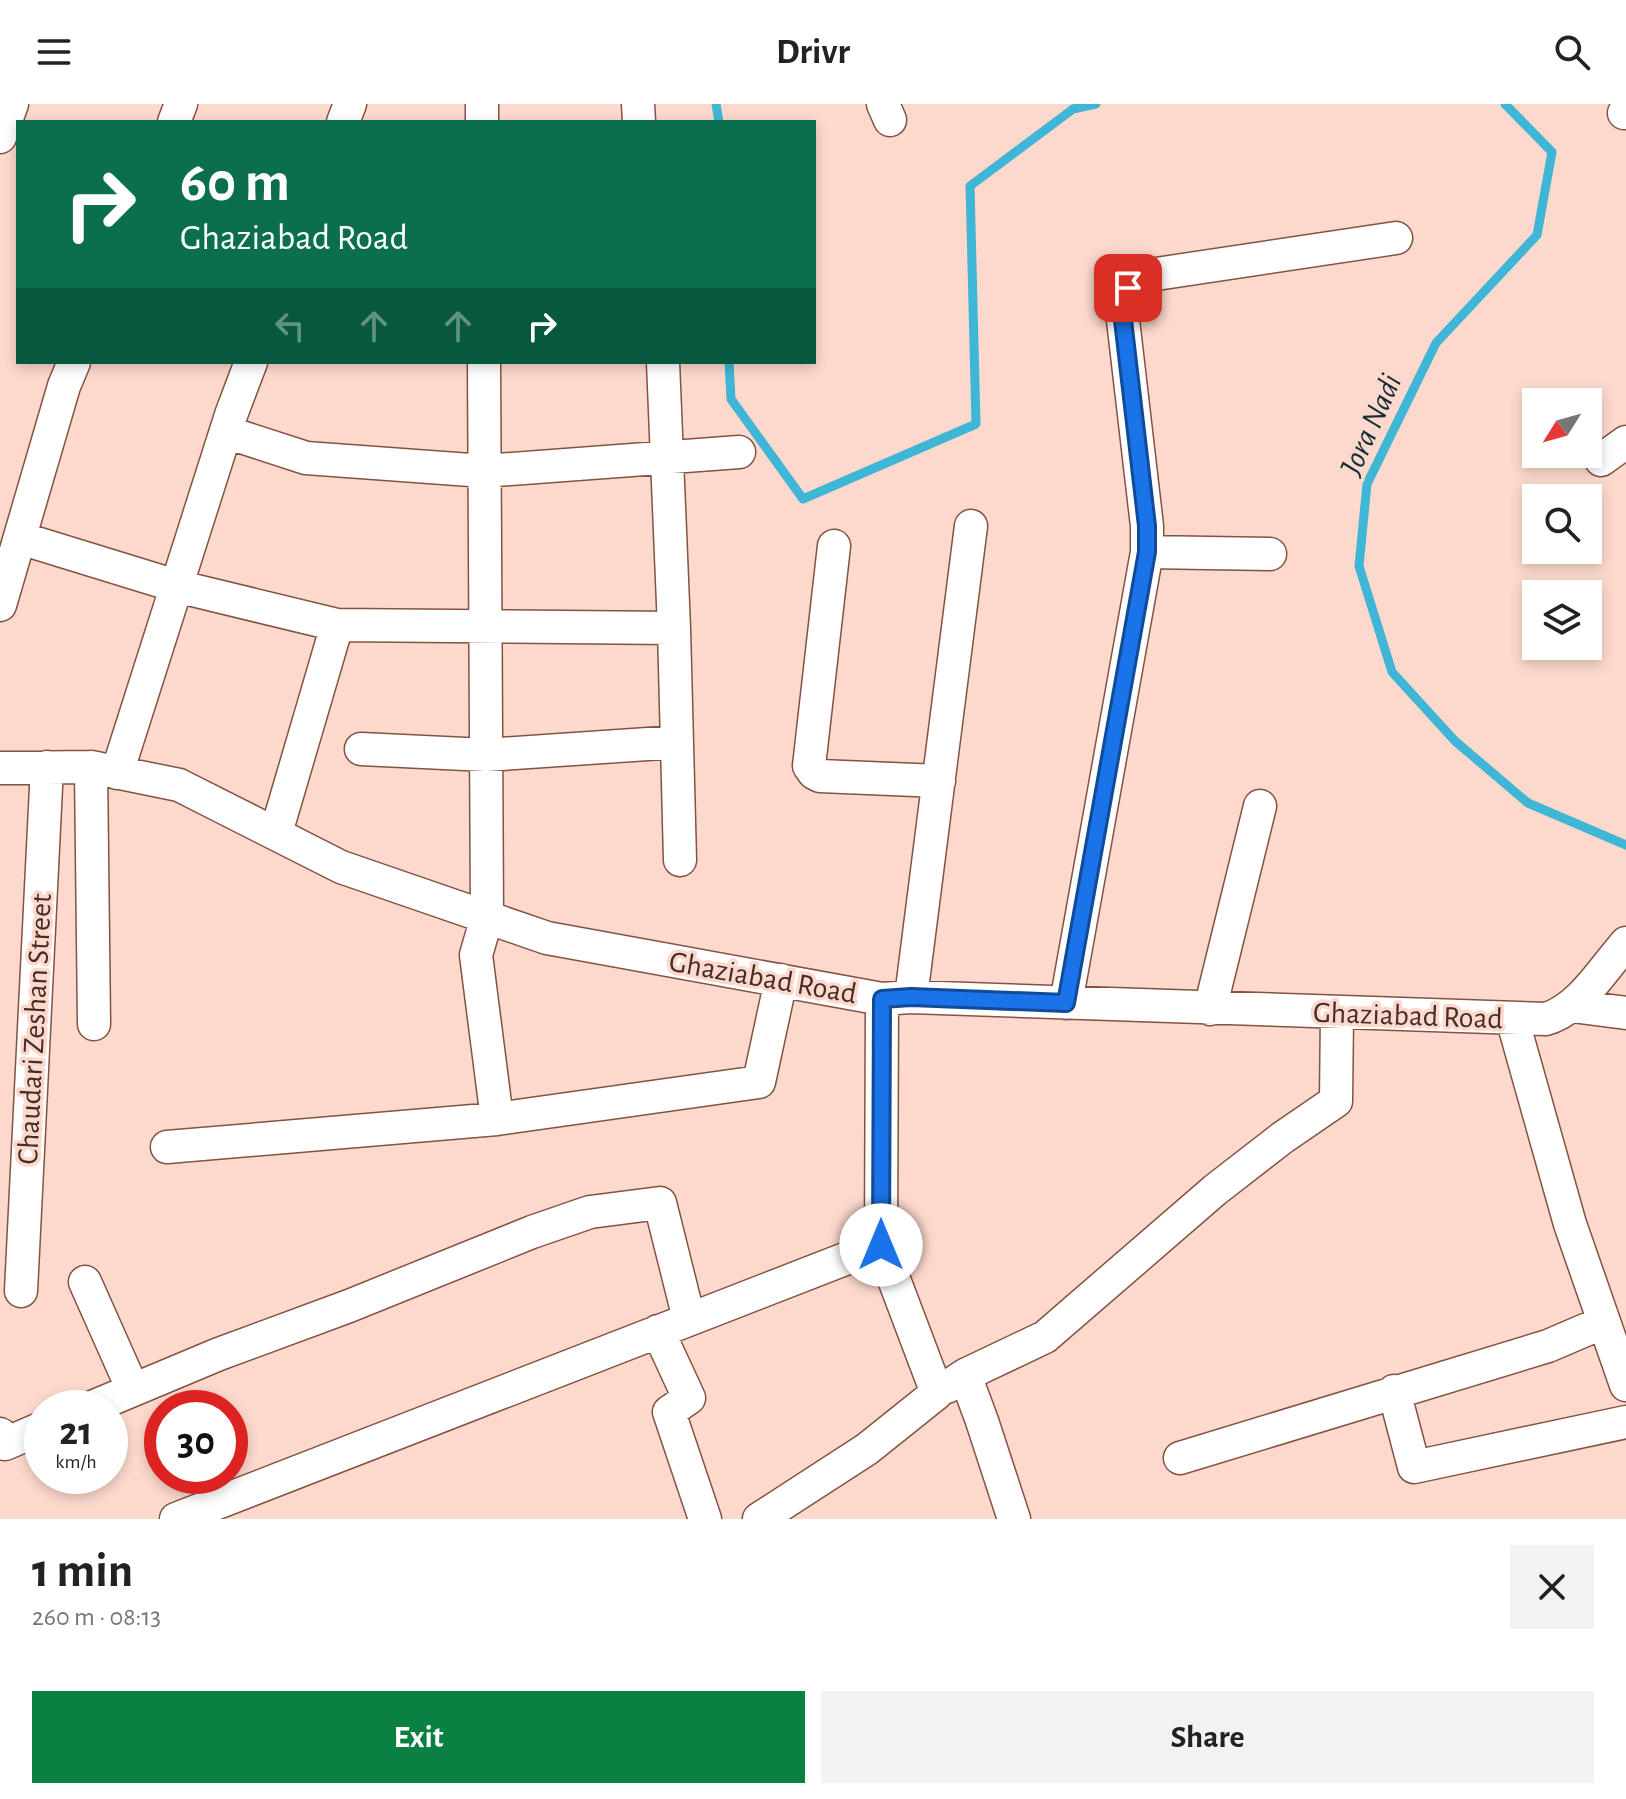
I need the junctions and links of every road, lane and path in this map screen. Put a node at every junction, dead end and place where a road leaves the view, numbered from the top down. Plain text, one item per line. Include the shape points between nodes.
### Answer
1 (12, 104) edge
2 (0, 137) edge
3 (1396, 238) dead end
4 (73, 364) edge
5 (250, 364) edge
6 (484, 364) edge
7 (663, 364) edge
8 (226, 432) junction
9 (739, 452) dead end
10 (666, 457) junction
11 (484, 471) junction
12 (971, 526) dead end
13 (20, 538) junction
14 (834, 546) dead end
15 (1147, 552) junction
16 (1270, 554) dead end
17 (176, 586) junction
18 (0, 605) edge
19 (337, 625) junction
20 (485, 626) junction
21 (674, 628) junction
22 (677, 742) junction
23 (361, 749) dead end
24 (486, 755) junction
25 (47, 767) junction
26 (0, 768) edge
27 (104, 770) junction
28 (939, 781) junction
29 (1260, 806) dead end
30 (276, 833) junction
31 (680, 860) dead end
32 (487, 917) junction
33 (1626, 943) edge
34 (781, 980) junction
35 (897, 998) junction
36 (1066, 1003) junction
37 (1210, 1009) junction
38 (1566, 1010) junction
39 (1626, 1013) edge
40 (1337, 1014) junction
41 (1512, 1018) junction
42 (94, 1024) dead end
43 (497, 1119) junction
44 (167, 1147) dead end
45 (881, 1245) junction
46 (85, 1282) dead end
47 (21, 1291) dead end
48 (689, 1319) junction
49 (1604, 1322) junction
50 (658, 1331) junction
51 (965, 1375) junction
52 (1626, 1385) edge
53 (133, 1390) junction
54 (1394, 1391) junction
55 (128, 1392) edge
56 (937, 1393) junction
57 (1626, 1422) edge
58 (0, 1434) edge
59 (24, 1436) edge
60 (1180, 1458) dead end
61 (176, 1519) edge
62 (705, 1519) edge
63 (759, 1519) edge
64 (1014, 1519) edge

1 - 2 street
3 - 15 street via 1143,276 1128,288 1121,303
4 - 13 street
5 - 8 street
6 - 11 street
7 - 10 street
8 - 11 street via 306,458
8 - 17 street
9 - 10 street
10 - 11 street
10 - 21 street
11 - 20 street
12 - 28 street
13 - 17 street
13 - 18 street
14 - 28 street via 809,766 820,776
15 - 16 street
15 - 36 street
17 - 19 street
17 - 27 street
19 - 20 street
19 - 30 street
20 - 21 street
20 - 24 street
21 - 22 street
22 - 24 street
22 - 31 street
23 - 24 street
24 - 32 street
25 - 26 street, Ghaziabad Road
25 - 27 street, Ghaziabad Road
25 - 47 street, Chaudari Zeshan Street
27 - 30 street, Ghaziabad Road via 179,785
27 - 42 street
28 - 35 street
29 - 37 street
30 - 32 street, Ghaziabad Road via 341,867
32 - 34 street, Ghaziabad Road via 547,938
32 - 43 street via 476,955
33 - 38 street
34 - 35 street, Ghaziabad Road
34 - 43 street via 759,1082
35 - 36 street, Ghaziabad Road
35 - 45 street
36 - 37 street, Ghaziabad Road
37 - 40 street, Ghaziabad Road
38 - 39 street, Ghaziabad Road
38 - 41 street, Ghaziabad Road via 1546,1019
40 - 41 street, Ghaziabad Road
40 - 51 street via 1336,1101 1215,1190 1045,1337
41 - 49 street via 1570,1224
43 - 44 street
45 - 48 street
45 - 56 street
46 - 53 street
48 - 50 street
48 - 53 street via 660,1203 604,1210 532,1232
49 - 52 street
49 - 54 street via 1548,1346
50 - 61 street
50 - 62 street via 689,1398 669,1412
51 - 56 street
51 - 64 street
53 - 55 street
54 - 57 street via 1414,1467
54 - 60 street
56 - 63 street via 867,1449
58 - 59 street via 5,1444

